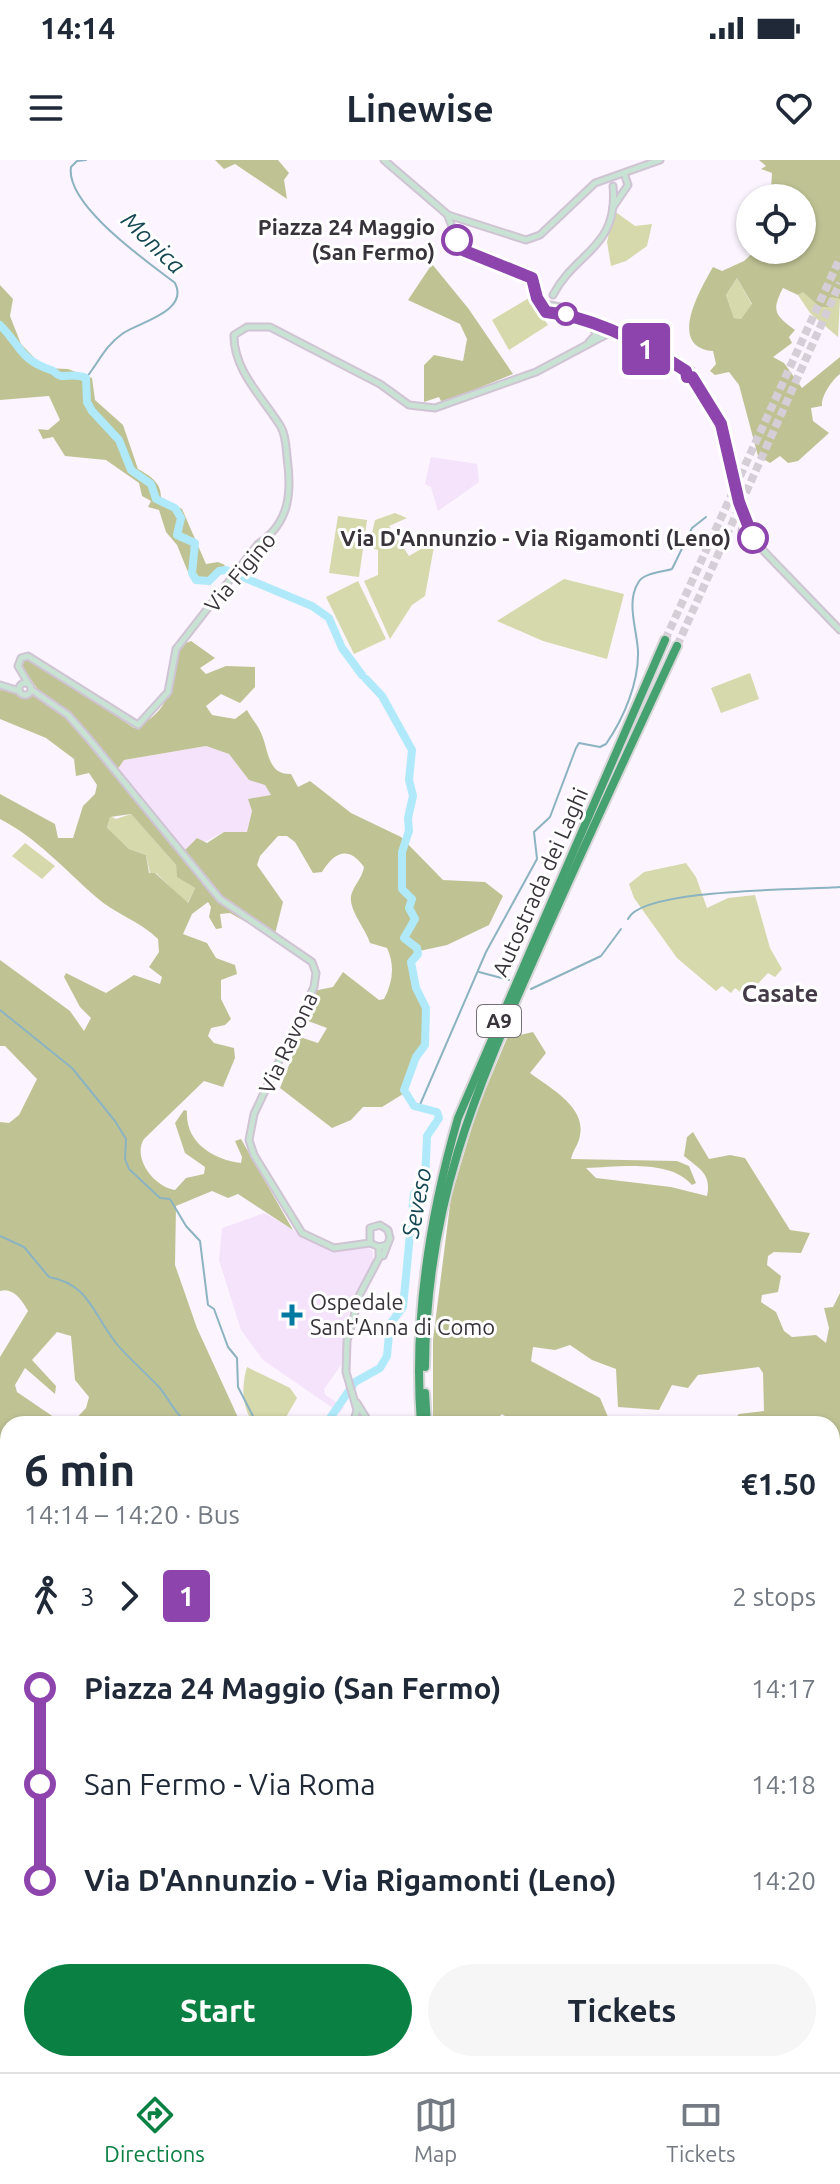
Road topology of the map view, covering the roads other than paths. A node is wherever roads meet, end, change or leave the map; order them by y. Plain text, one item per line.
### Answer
1 (384, 160) edge
2 (660, 160) edge
3 (627, 175) junction
4 (615, 177) junction
5 (613, 186) junction
6 (624, 189) junction
7 (611, 211) junction
8 (448, 215) junction
9 (461, 220) junction
10 (453, 226) junction
11 (558, 284) junction
12 (547, 288) junction
13 (538, 292) junction
14 (552, 299) junction
15 (588, 321) junction
16 (611, 332) junction
17 (588, 344) junction
18 (745, 520) junction
19 (750, 528) junction
20 (742, 530) junction
21 (753, 539) junction
22 (840, 630) edge
23 (665, 640) tunnel mouth
24 (677, 646) tunnel mouth
25 (22, 684) junction
26 (2, 686) edge
27 (31, 692) junction
28 (367, 1236) junction
29 (370, 1243) junction
30 (361, 1244) junction
31 (382, 1246) junction
32 (360, 1414) edge
33 (424, 1416) edge
34 (424, 1416) edge

1 - 8 street
2 - 3 street
3 - 4 street
3 - 6 street
4 - 5 street
4 - 9 street
5 - 6 street
5 - 7 street
6 - 7 street
7 - 11 street
8 - 9 street
8 - 10 street
9 - 10 street
10 - 13 street
11 - 12 street
11 - 14 street
12 - 13 street
12 - 14 street
13 - 14 street
14 - 15 street
15 - 16 street
15 - 17 street
16 - 17 street
16 - 18 street
17 - 25 street, Via Figino
18 - 19 street
18 - 20 street
19 - 20 street
19 - 21 street
20 - 21 street
21 - 22 street
23 - 33 highway, Autostrada dei Laghi / A9
24 - 34 highway, Autostrada dei Laghi / A9
25 - 26 street
25 - 27 street, Via Ravona
25 - 27 street
27 - 30 street, Via Ravona
28 - 29 street
28 - 30 street
28 - 31 street
29 - 30 street, Via Ravona
29 - 31 street
31 - 32 street

